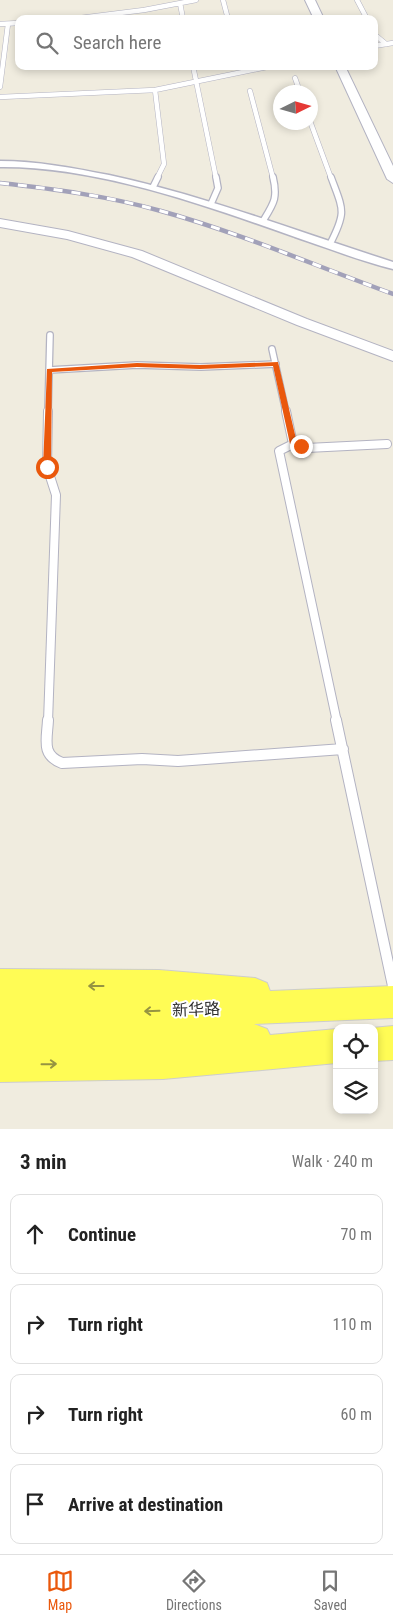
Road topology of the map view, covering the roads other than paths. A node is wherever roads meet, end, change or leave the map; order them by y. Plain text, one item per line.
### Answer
1 (196, 0) edge
2 (223, 0) edge
3 (310, 0) edge
4 (357, 0) edge
5 (180, 3) junction
6 (99, 15) edge
7 (182, 15) edge
8 (227, 15) edge
9 (317, 15) edge
10 (364, 15) edge
11 (15, 23) edge
12 (0, 24) edge
13 (8, 24) junction
14 (378, 37) edge
15 (393, 43) edge
16 (386, 44) junction
17 (378, 45) edge
18 (194, 70) edge
19 (253, 70) edge
20 (342, 70) edge
21 (244, 72) joint
22 (295, 78) dead end
23 (196, 82) junction
24 (298, 85) edge
25 (0, 87) edge
26 (155, 90) junction
27 (250, 91) dead end
28 (0, 97) edge
29 (313, 130) edge
30 (0, 164) edge
31 (393, 179) edge
32 (153, 187) junction
33 (211, 204) junction
34 (263, 221) junction
35 (0, 223) edge
36 (330, 244) junction
37 (393, 266) edge
38 (50, 335) dead end
39 (272, 349) dead end
40 (393, 356) edge
41 (276, 364) junction
42 (49, 370) junction
43 (293, 444) junction
44 (387, 444) dead end
45 (342, 749) junction
46 (0, 985) edge
47 (393, 986) edge
48 (354, 1002) junction
49 (393, 1002) edge
50 (1, 1033) edge
51 (378, 1044) edge
52 (393, 1044) edge
53 (333, 1045) edge

1 - 5 lane
2 - 8 lane
3 - 9 street
4 - 10 lane
5 - 6 lane
5 - 7 lane
11 - 13 lane
12 - 13 lane
13 - 25 lane
14 - 16 lane
15 - 16 lane
16 - 17 lane
18 - 23 lane
19 - 21 lane
20 - 31 street
21 - 23 lane
22 - 24 lane
23 - 26 lane
23 - 33 lane
26 - 28 lane
26 - 32 lane
27 - 34 lane
29 - 36 lane
30 - 32 street
32 - 33 street
33 - 34 street
34 - 36 street
35 - 40 street
36 - 37 street
38 - 42 lane
39 - 41 lane
41 - 42 lane
41 - 43 lane
42 - 45 lane
43 - 44 lane
43 - 45 lane
45 - 47 lane
48 -> 46 main road
48 - 49 main road, 新华路
48 -> 50 main road, 新华路
50 -> 53 main road
51 - 52 main road

